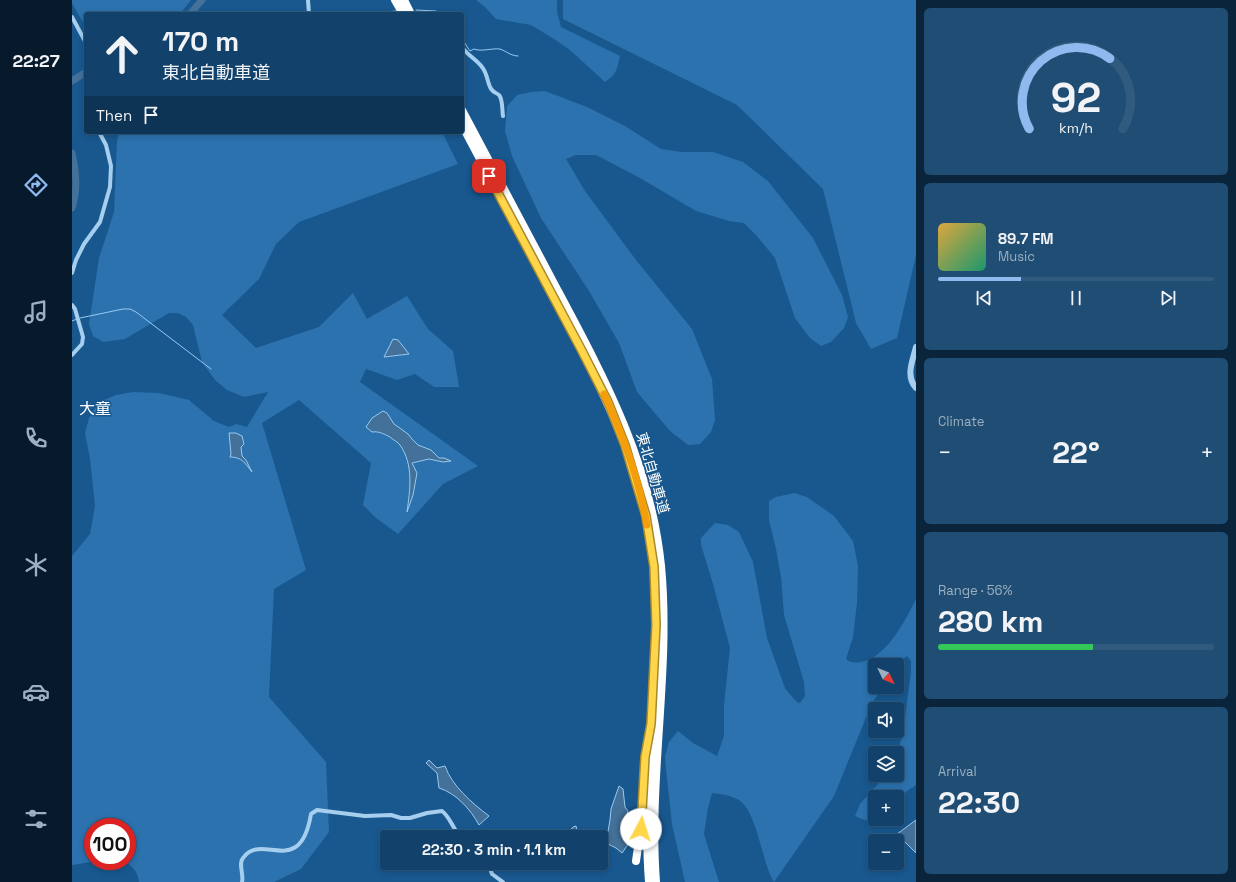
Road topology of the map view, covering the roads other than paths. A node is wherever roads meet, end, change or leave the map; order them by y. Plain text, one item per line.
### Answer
1 (308, 0) edge
2 (396, 0) edge
3 (404, 0) edge
4 (309, 12) edge
5 (402, 12) edge
6 (410, 12) edge
7 (72, 17) edge
8 (84, 39) edge
9 (464, 51) edge
10 (464, 114) edge
11 (503, 116) dead end
12 (464, 129) edge
13 (100, 134) edge
14 (72, 273) edge
15 (72, 306) edge
16 (916, 347) edge
17 (72, 355) edge
18 (916, 388) edge
19 (651, 724) junction
20 (456, 830) edge
21 (636, 861) dead end
22 (491, 870) edge
23 (242, 882) edge
24 (503, 882) edge
25 (649, 882) edge
26 (656, 882) edge

1 - 4 street
2 - 5 highway
3 - 6 highway
7 - 8 street
9 - 11 street
10 - 26 highway, 東北自動車道
12 - 19 highway, 東北自動車道
13 - 14 street
15 - 17 street
16 - 18 street
19 - 21 highway
19 - 25 highway, 東北自動車道
20 - 23 street
22 - 24 street

